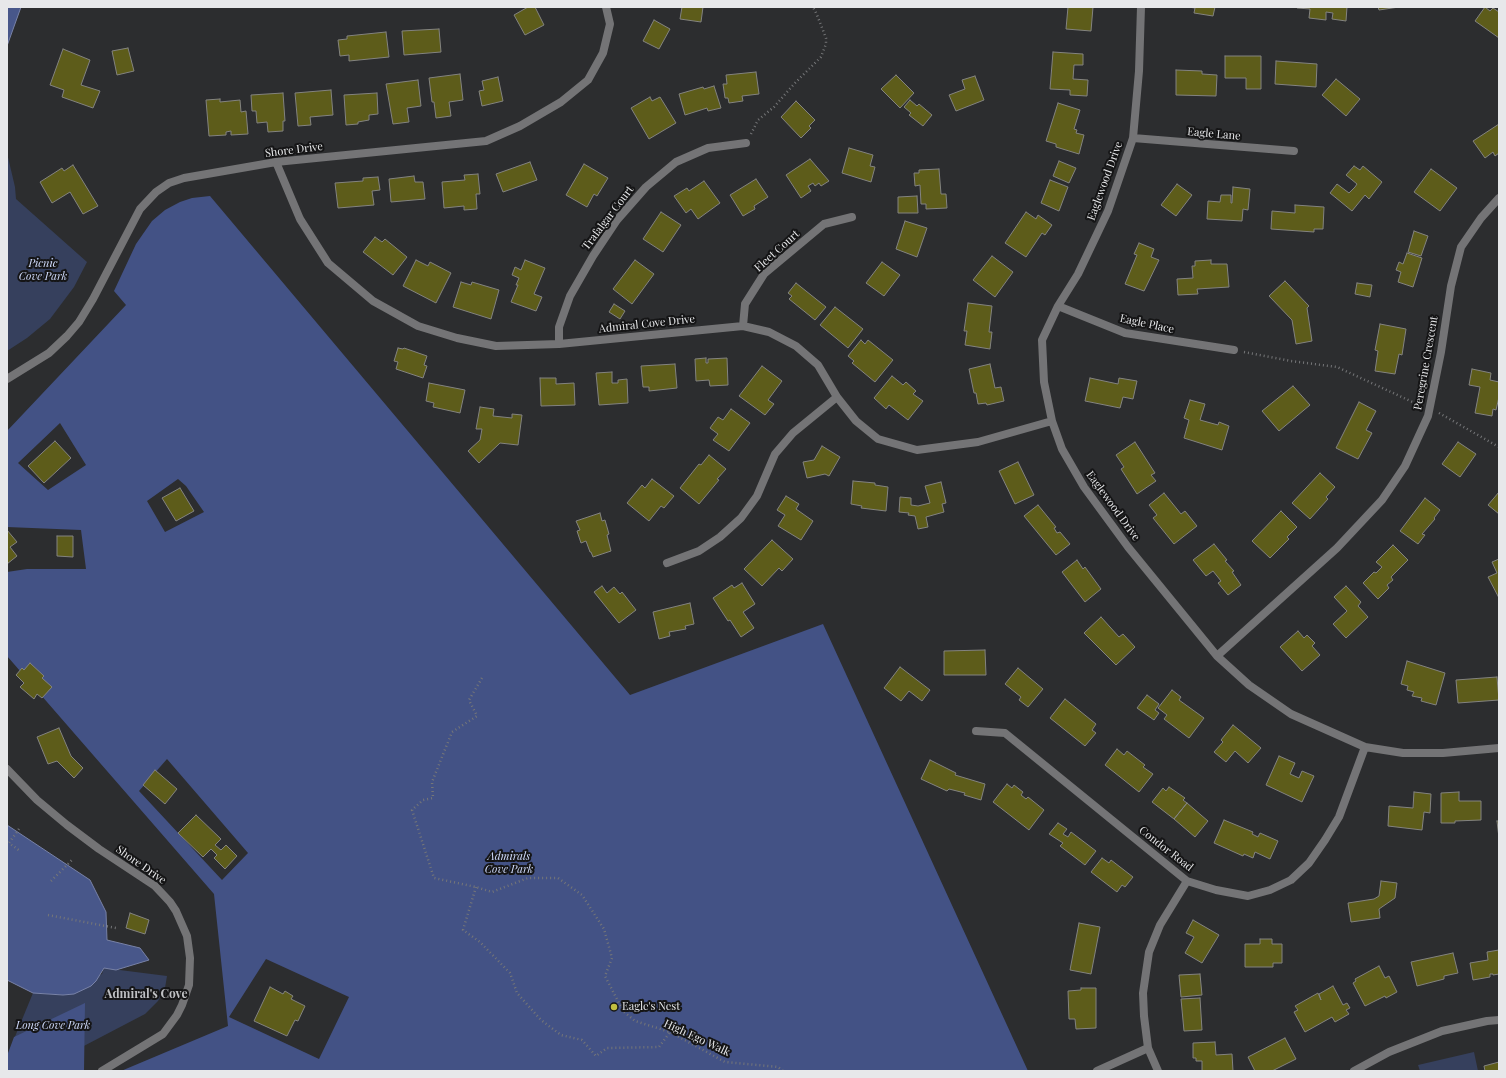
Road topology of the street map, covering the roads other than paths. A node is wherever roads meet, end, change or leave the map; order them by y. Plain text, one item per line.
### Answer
1 (606, 7) edge
2 (1141, 7) edge
3 (1133, 138) junction
4 (746, 143) road end
5 (1294, 151) dead end
6 (276, 162) junction
7 (1499, 198) edge
8 (852, 217) dead end
9 (1058, 306) junction
10 (743, 326) junction
11 (559, 344) junction
12 (1234, 350) road end
13 (7, 379) edge
14 (837, 397) junction
15 (1052, 421) junction
16 (667, 563) dead end
17 (1217, 656) junction
18 (976, 731) dead end
19 (1365, 747) junction
20 (1499, 748) edge
21 (7, 769) edge
22 (1187, 881) junction
23 (1499, 1020) edge
24 (1148, 1048) junction
25 (102, 1071) edge
26 (1097, 1071) edge
27 (1158, 1071) edge
28 (1354, 1071) edge

1 - 6 street, Shore Drive
2 - 3 street, Eaglewood Drive
3 - 5 street, Eagle Lane
3 - 9 street, Eaglewood Drive
4 - 11 street, Trafalgar Court
6 - 11 street, Admiral Cove Drive
6 - 13 street, Shore Drive
7 - 17 street, Peregrine Crescent
8 - 10 street, Fleet Court
9 - 12 street, Eagle Place
9 - 15 street, Eaglewood Drive
10 - 11 street, Admiral Cove Drive
10 - 14 street, Admiral Cove Drive
14 - 15 street, Admiral Cove Drive
14 - 16 street
15 - 17 street, Eaglewood Drive
17 - 19 street, Eaglewood Drive
18 - 22 street, Condor Road
19 - 20 street, Eaglewood Drive
19 - 22 street, Condor Road
21 - 25 street, Shore Drive
22 - 24 street
23 - 28 street
24 - 26 street
24 - 27 street

